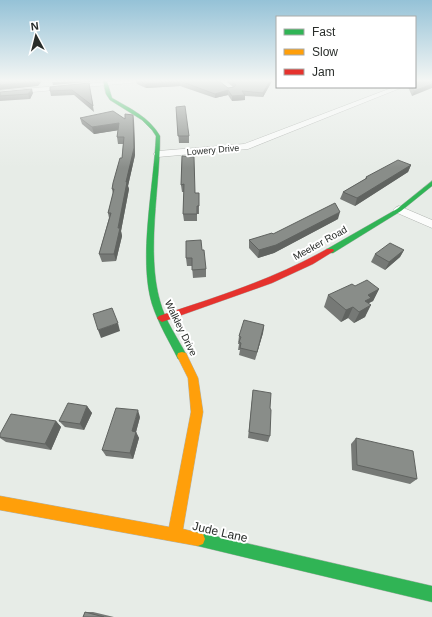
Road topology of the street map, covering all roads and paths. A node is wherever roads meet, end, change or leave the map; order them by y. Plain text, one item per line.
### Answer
1 (129, 110) edge
2 (341, 110) edge
3 (158, 154) junction
4 (432, 183) edge
5 (399, 210) junction
6 (432, 224) edge
7 (162, 318) junction
8 (0, 503) edge
9 (175, 534) junction
10 (432, 594) edge

1 - 3 street, Walkley Drive
2 - 3 street, Lowery Drive
3 - 7 street, Walkley Drive
4 - 5 street, Meeker Road
5 - 6 street
5 - 7 street, Meeker Road
7 - 9 street, Walkley Drive
8 - 9 street, Jude Lane
9 - 10 street, Jude Lane

